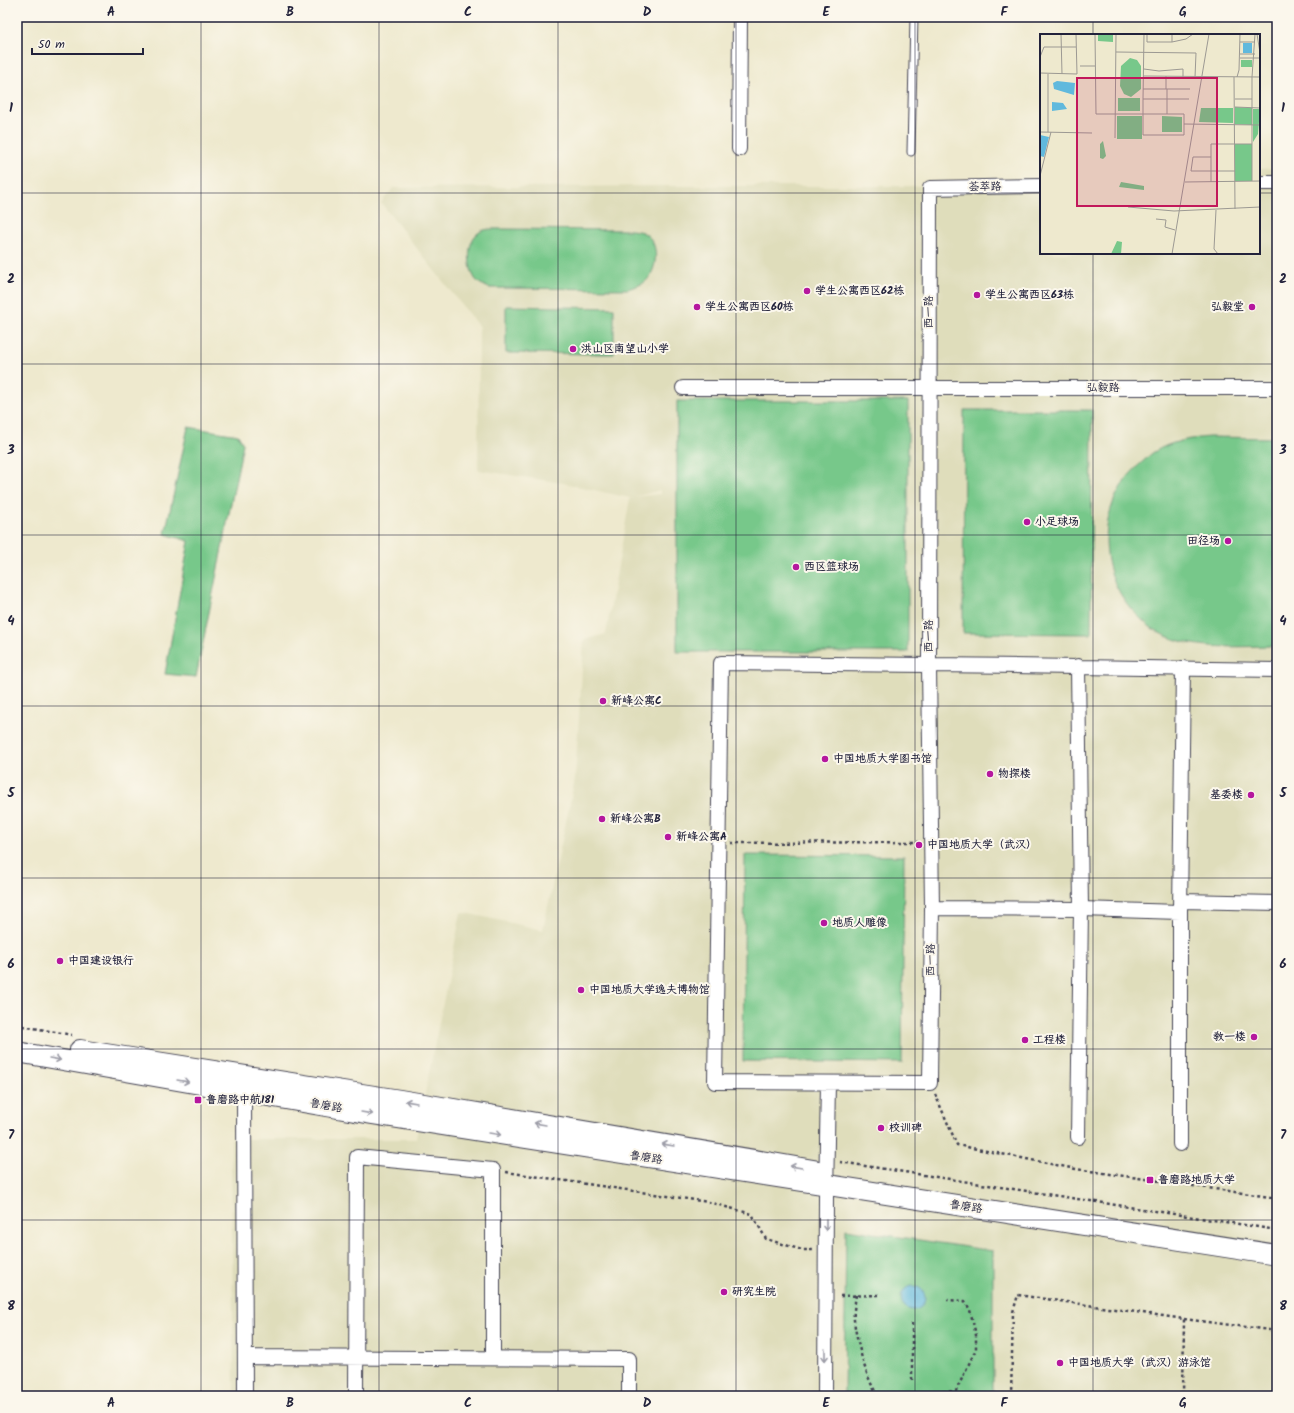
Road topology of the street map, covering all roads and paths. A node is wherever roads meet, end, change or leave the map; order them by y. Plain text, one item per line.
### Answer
1 (740, 17) edge
2 (914, 17) edge
3 (739, 149) dead end
4 (911, 152) dead end
5 (1260, 183) edge
6 (1277, 183) edge
7 (1040, 186) edge
8 (930, 188) joint
9 (683, 388) dead end
10 (929, 388) junction
11 (1277, 388) edge
12 (929, 665) junction
13 (1078, 666) junction
14 (1183, 668) junction
15 (1277, 670) edge
16 (931, 842) junction
17 (719, 843) junction
18 (1277, 903) edge
19 (1181, 907) junction
20 (932, 908) junction
21 (1081, 909) junction
22 (17, 1040) edge
23 (17, 1052) edge
24 (828, 1083) junction
25 (930, 1083) junction
26 (244, 1092) junction
27 (1078, 1137) dead end
28 (1180, 1144) dead end
29 (493, 1170) junction
30 (827, 1179) junction
31 (1277, 1198) edge
32 (1277, 1242) edge
33 (826, 1250) junction
34 (1277, 1255) edge
35 (879, 1295) dead end
36 (825, 1296) junction
37 (856, 1296) junction
38 (947, 1300) dead end
39 (1184, 1319) junction
40 (912, 1324) dead end
41 (1277, 1331) edge
42 (245, 1357) junction
43 (356, 1357) junction
44 (493, 1358) junction
45 (912, 1381) dead end
46 (956, 1391) junction
47 (896, 1393) dead end
48 (931, 1393) dead end
49 (877, 1395) edge
50 (958, 1395) dead end
51 (245, 1396) edge
52 (356, 1396) edge
53 (629, 1396) edge
54 (825, 1396) edge
55 (1011, 1396) edge
56 (1183, 1396) edge

1 - 3 street
2 - 4 lane
5 - 6 street
7 - 8 street, 荟萃路
8 - 10 street, 西一路
9 - 10 street, 弘毅路
10 - 11 street, 弘毅路
10 - 12 street, 西一路
12 - 13 street
12 - 16 street, 西一路
12 - 17 street
13 - 14 street
13 - 21 street
14 - 15 street
14 - 19 street
16 - 17 path
16 - 20 street, 西一路
17 - 24 street
18 - 19 street
19 - 21 street
19 - 28 street
20 - 21 street
20 - 25 street, 西一路
21 - 27 street
30 -> 22 main road, 鲁磨路
23 -> 26 main road, 鲁磨路
24 - 25 street
24 - 30 street
25 - 31 path
26 -> 30 main road, 鲁磨路
26 - 42 street
29 - 33 path
29 - 43 street
29 - 44 street
30 - 32 main road, 鲁磨路
30 -> 33 street
30 - 34 main road, 鲁磨路
33 - 36 street
35 - 37 path
36 - 37 path
36 -> 54 street
37 - 49 path
38 - 46 path
39 - 41 path
39 - 55 path
39 - 56 path
40 - 45 path
42 - 43 street
42 - 51 street
43 - 44 street
43 - 52 street
44 - 53 street
46 - 48 path
46 - 50 path
47 - 49 path

